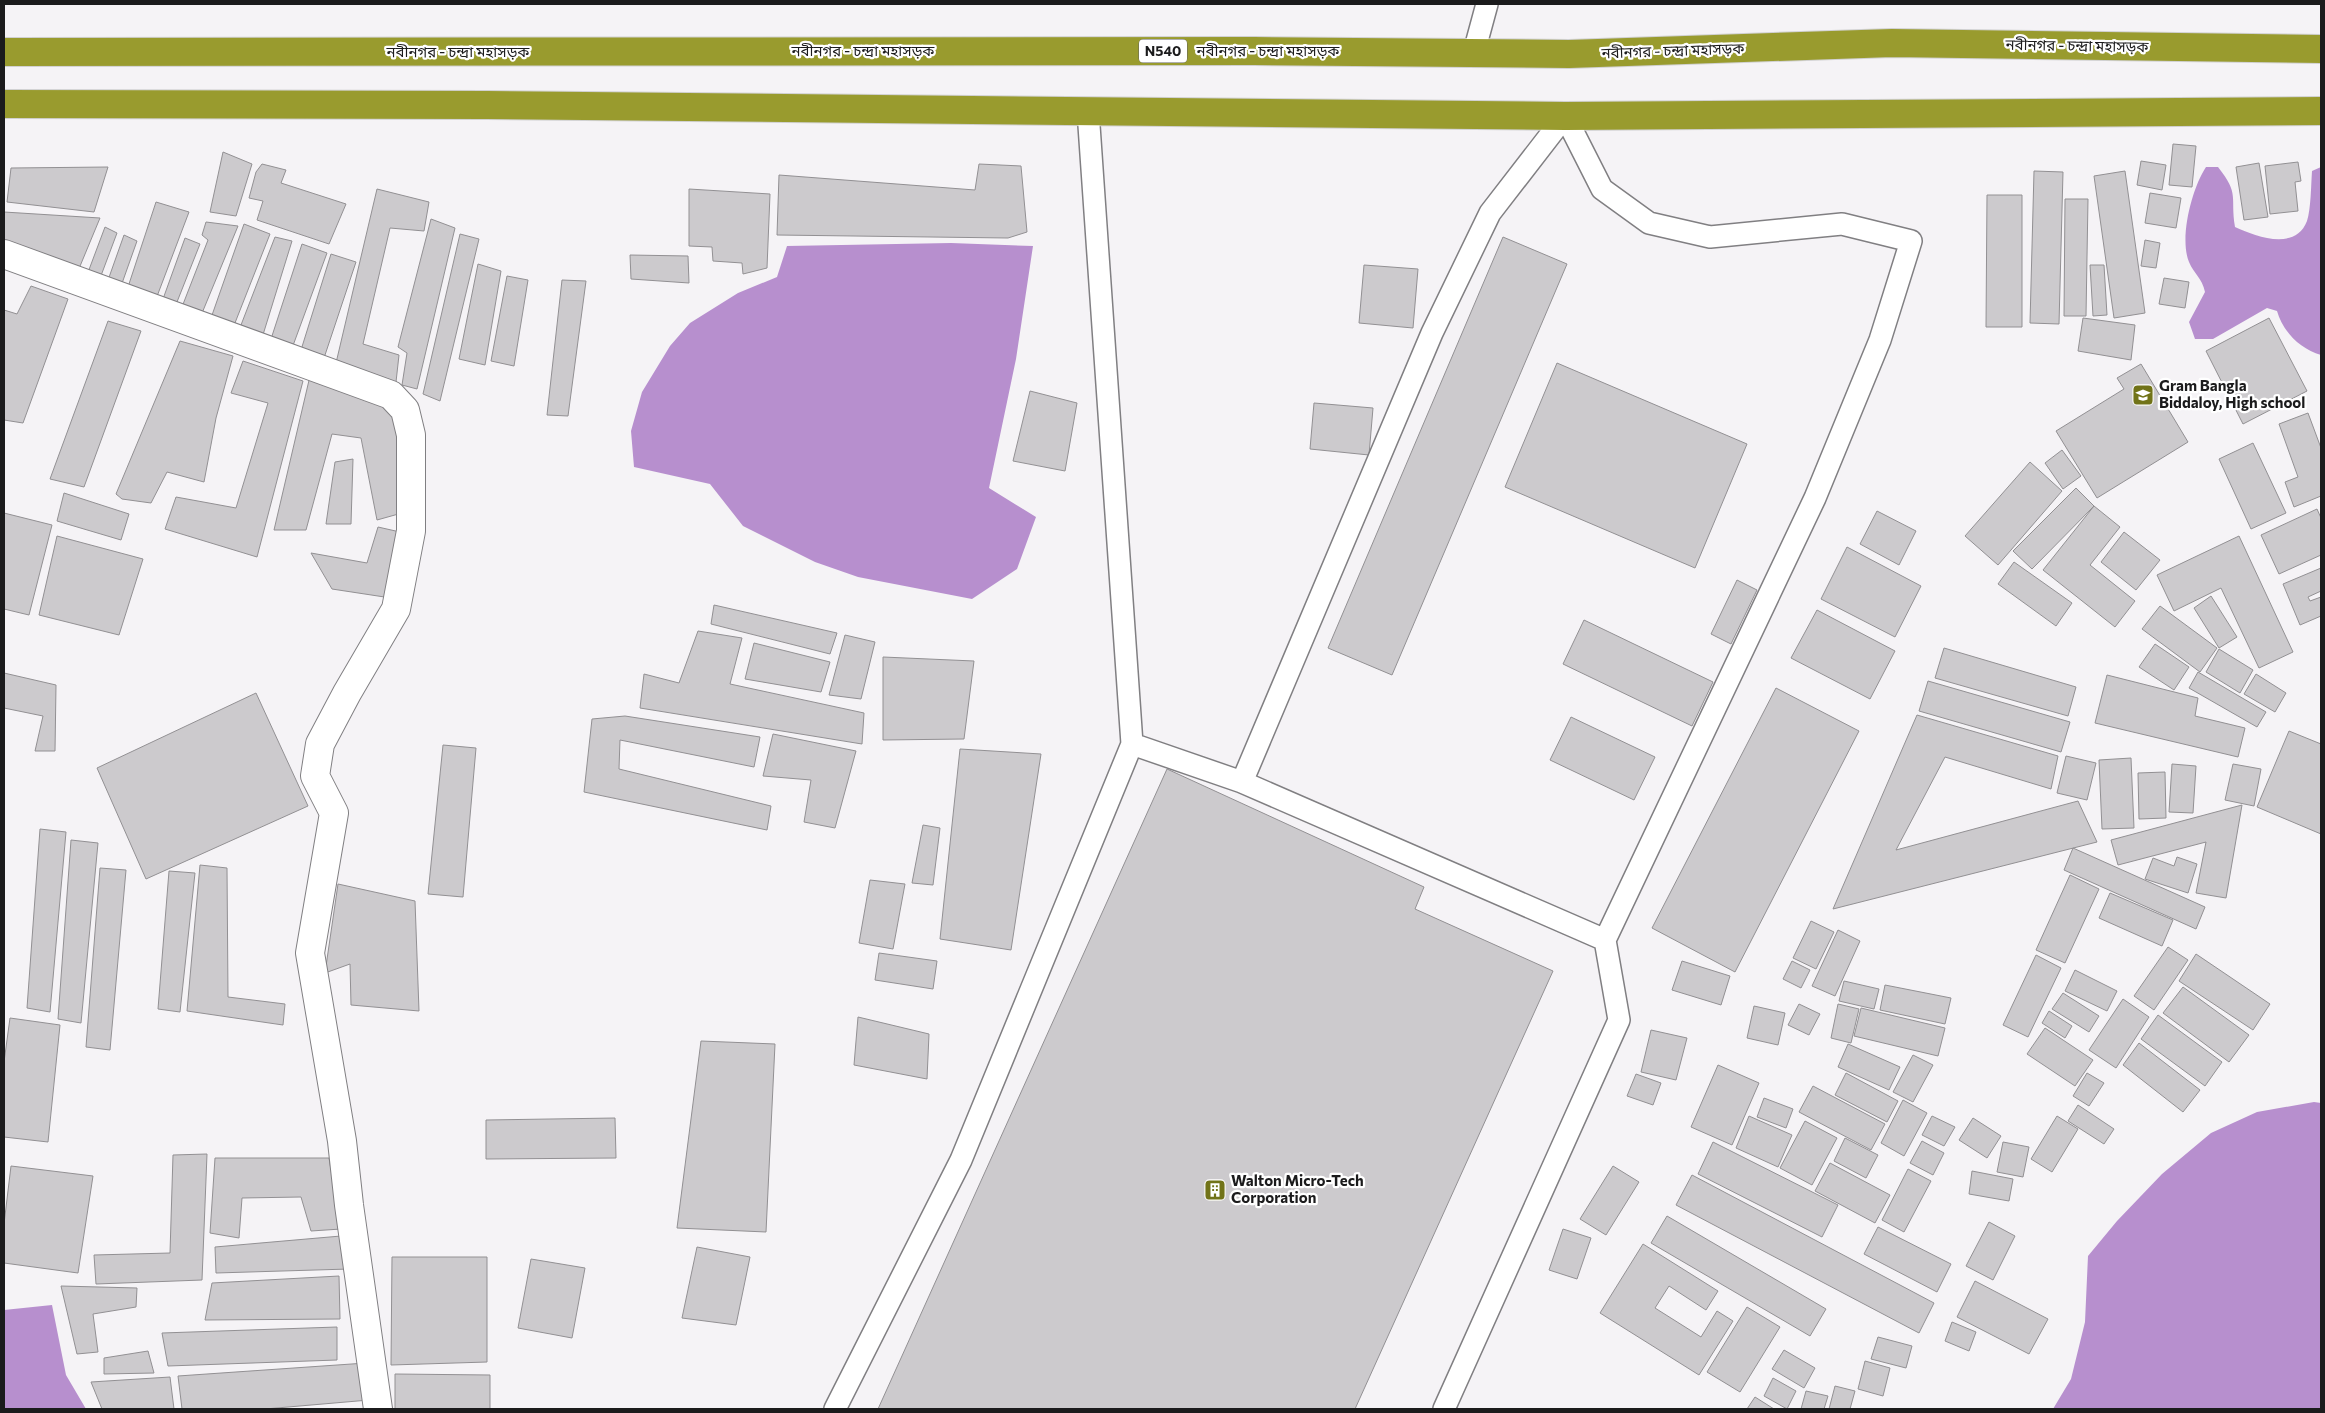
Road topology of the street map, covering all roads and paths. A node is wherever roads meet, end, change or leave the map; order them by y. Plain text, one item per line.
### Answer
1 (1487, 4) edge
2 (2321, 49) edge
3 (4, 52) edge
4 (1474, 52) junction
5 (4, 104) edge
6 (2321, 110) edge
7 (1088, 112) junction
8 (1565, 116) junction
9 (4, 254) edge
10 (1132, 744) junction
11 (1242, 782) junction
12 (1605, 940) junction
13 (378, 1409) edge
14 (836, 1409) edge
15 (1444, 1409) edge

1 - 4 lane
2 - 4 highway, নবীনগর - চন্দ্রা মহাসড়ক / N540
3 - 4 highway, নবীনগর - চন্দ্রা মহাসড়ক / N540
5 - 7 highway
6 - 8 highway
7 - 8 highway
7 - 10 lane
8 - 11 lane
8 - 12 lane
9 - 13 street
10 - 11 lane
10 - 14 lane
11 - 12 lane
12 - 15 lane

